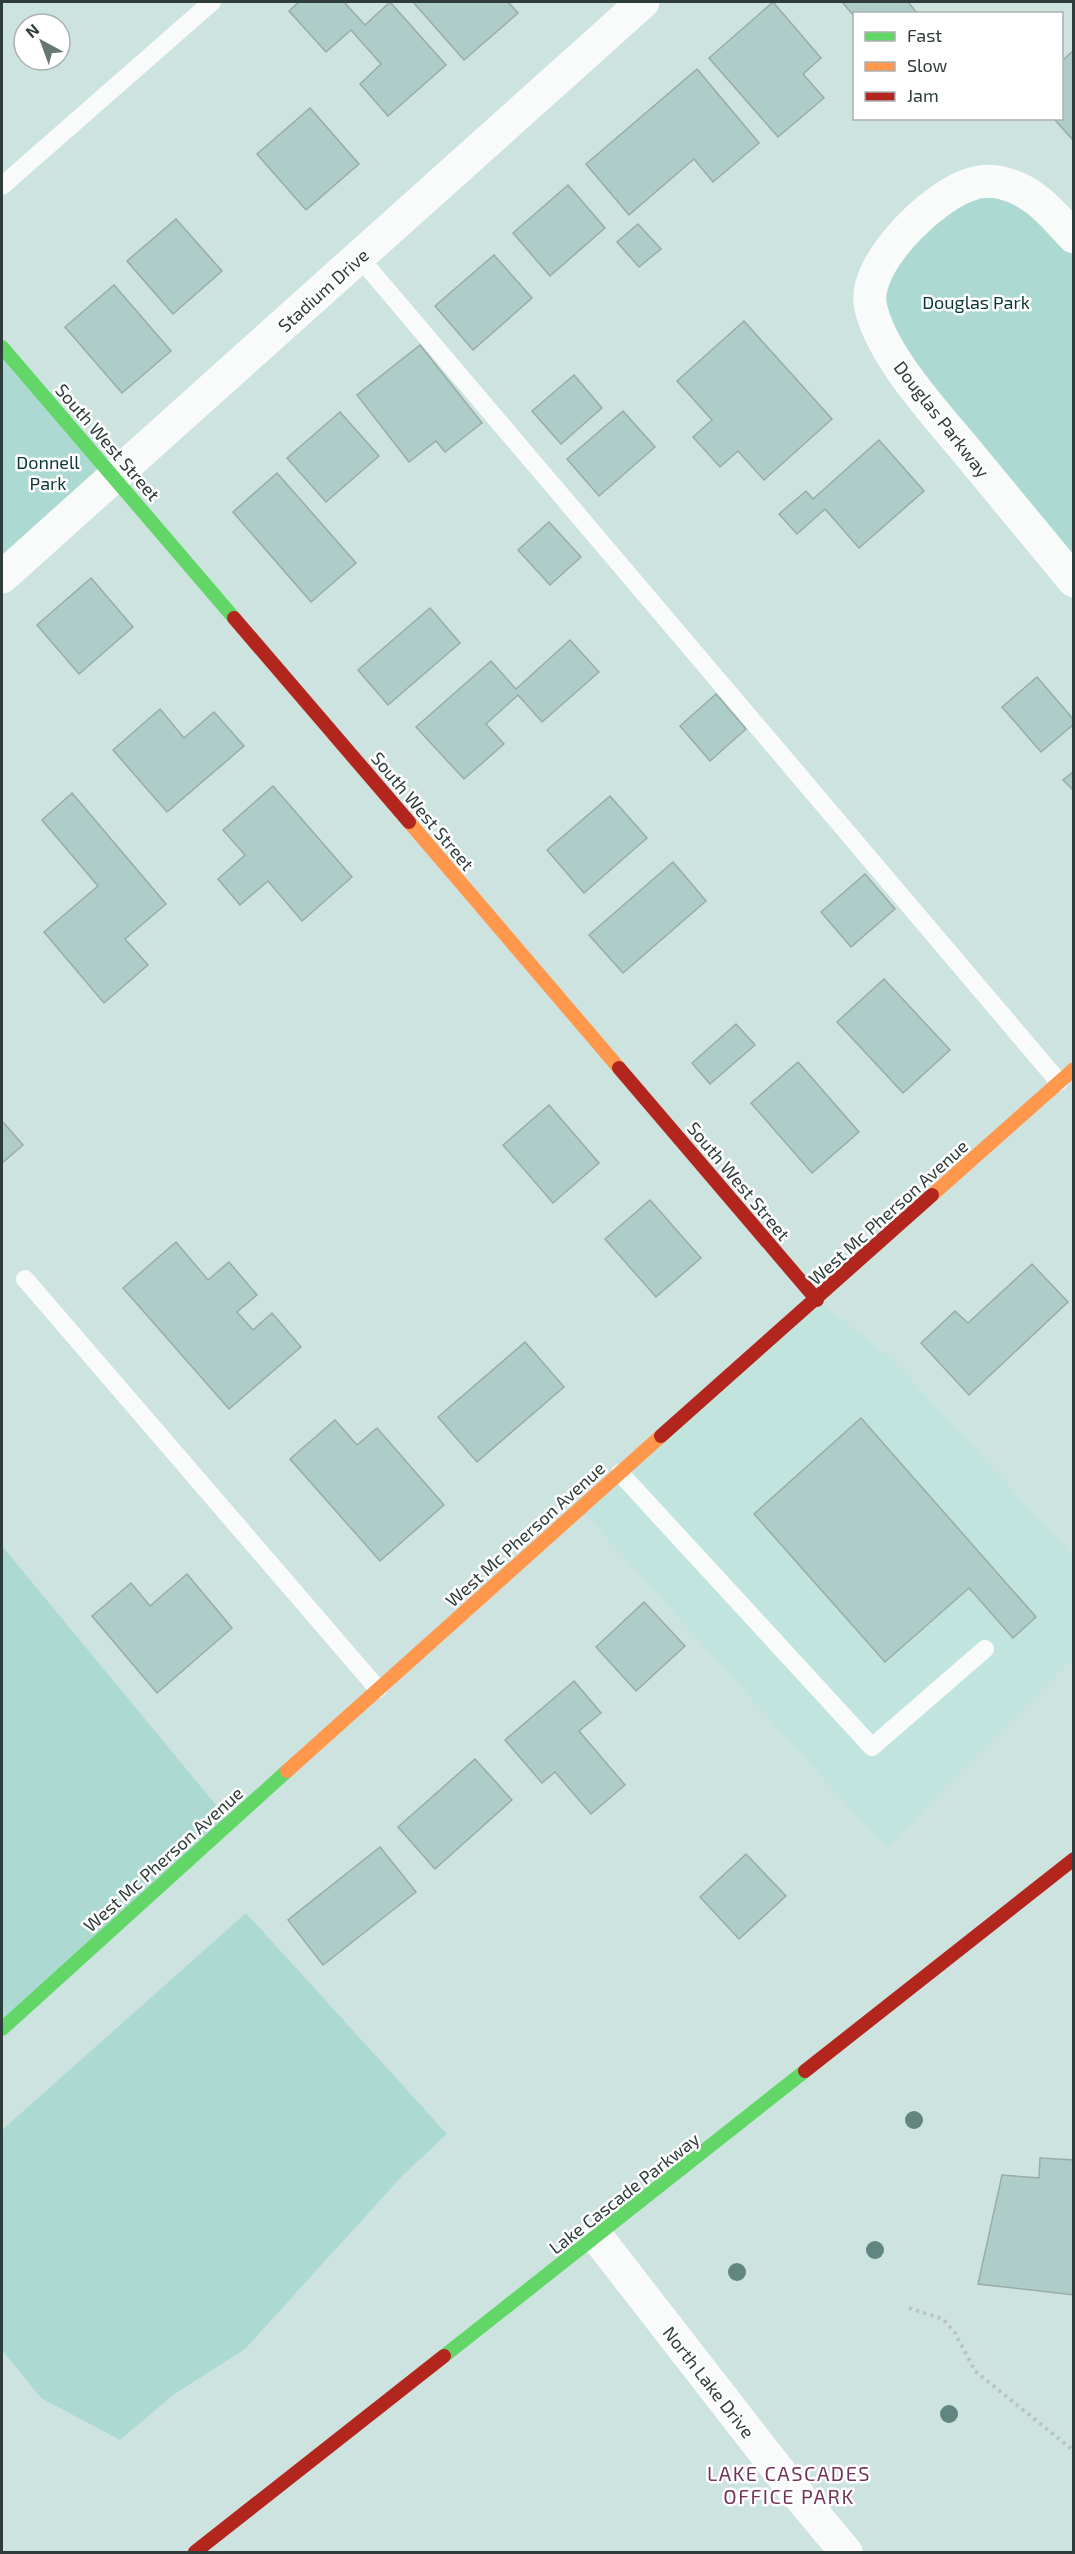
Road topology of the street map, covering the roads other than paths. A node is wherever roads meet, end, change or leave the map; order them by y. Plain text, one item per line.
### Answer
1 (212, 2) edge
2 (643, 2) edge
3 (2, 186) edge
4 (1074, 237) edge
5 (359, 257) junction
6 (2, 347) edge
7 (115, 477) junction
8 (2, 577) edge
9 (1074, 581) edge
10 (1074, 1069) edge
11 (1059, 1082) junction
12 (25, 1279) dead end
13 (817, 1300) junction
14 (620, 1473) junction
15 (985, 1649) dead end
16 (378, 1689) junction
17 (1074, 1859) edge
18 (2, 2029) edge
19 (597, 2237) junction
20 (195, 2553) edge
21 (846, 2553) edge

1 - 3 lane
2 - 5 street, Stadium Drive
4 - 9 street, Douglas Parkway
5 - 7 street, Stadium Drive
5 - 11 lane
6 - 7 street, South West Street
7 - 8 street, Stadium Drive
7 - 13 street, South West Street
10 - 11 street, West Mc Pherson Avenue
11 - 13 street, West Mc Pherson Avenue
12 - 16 lane
13 - 14 street, West Mc Pherson Avenue
14 - 15 lane
14 - 16 street, West Mc Pherson Avenue
16 - 18 street, West Mc Pherson Avenue
17 - 19 street, Lake Cascade Parkway
19 - 20 street, Lake Cascade Parkway
19 - 21 street, North Lake Drive

